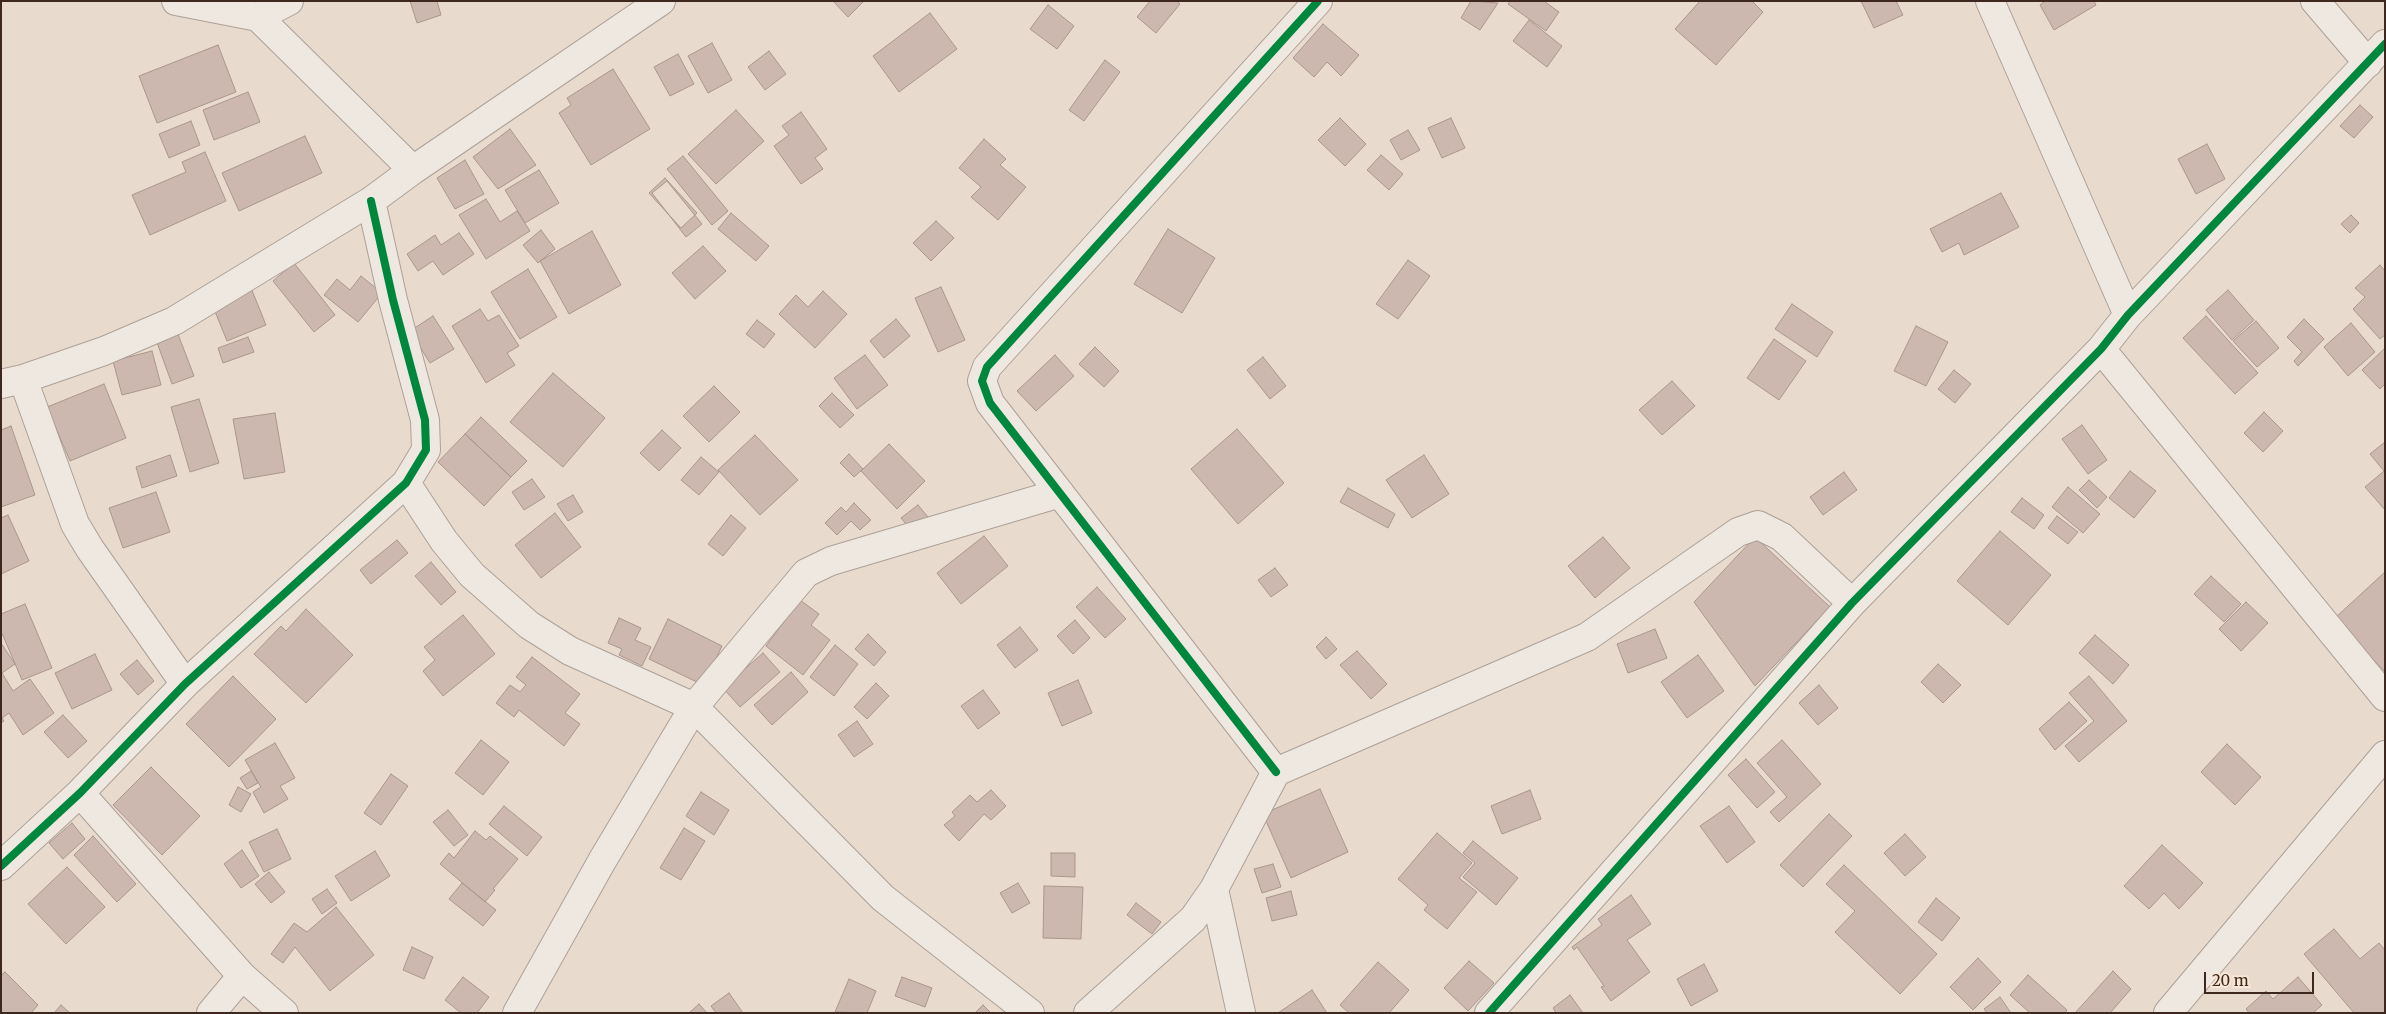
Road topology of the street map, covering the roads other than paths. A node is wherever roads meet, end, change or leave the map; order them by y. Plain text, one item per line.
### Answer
1 (176, 1) edge
2 (289, 1) edge
3 (661, 1) edge
4 (1318, 1) edge
5 (1990, 1) edge
6 (2315, 1) edge
7 (258, 17) junction
8 (2377, 53) edge
9 (413, 170) junction
10 (371, 201) junction
11 (2128, 315) junction
12 (2101, 349) junction
13 (12, 382) edge
14 (406, 483) junction
15 (1060, 493) junction
16 (1852, 603) junction
17 (185, 684) junction
18 (2385, 697) edge
19 (694, 707) junction
20 (2385, 755) edge
21 (1276, 772) junction
22 (80, 793) junction
23 (1, 866) edge
24 (1214, 889) junction
25 (242, 976) junction
26 (211, 1013) edge
27 (284, 1013) edge
28 (517, 1013) edge
29 (1030, 1013) edge
30 (1088, 1013) edge
31 (1241, 1013) edge
32 (1489, 1013) edge
33 (2168, 1013) edge

1 - 7 street
2 - 7 street
3 - 9 street
4 - 15 street
5 - 11 street
6 - 8 street
7 - 9 street
8 - 11 street
9 - 10 street
10 - 13 street
10 - 14 street
11 - 12 street
12 - 16 street
12 - 18 street
13 - 17 street
14 - 17 street
14 - 19 street
15 - 19 street
15 - 21 street
16 - 21 street
16 - 32 street
17 - 22 street
19 - 28 street
19 - 29 street
20 - 33 street
21 - 24 street
22 - 23 street
22 - 25 street
24 - 30 street
24 - 31 street
25 - 26 street
25 - 27 street

